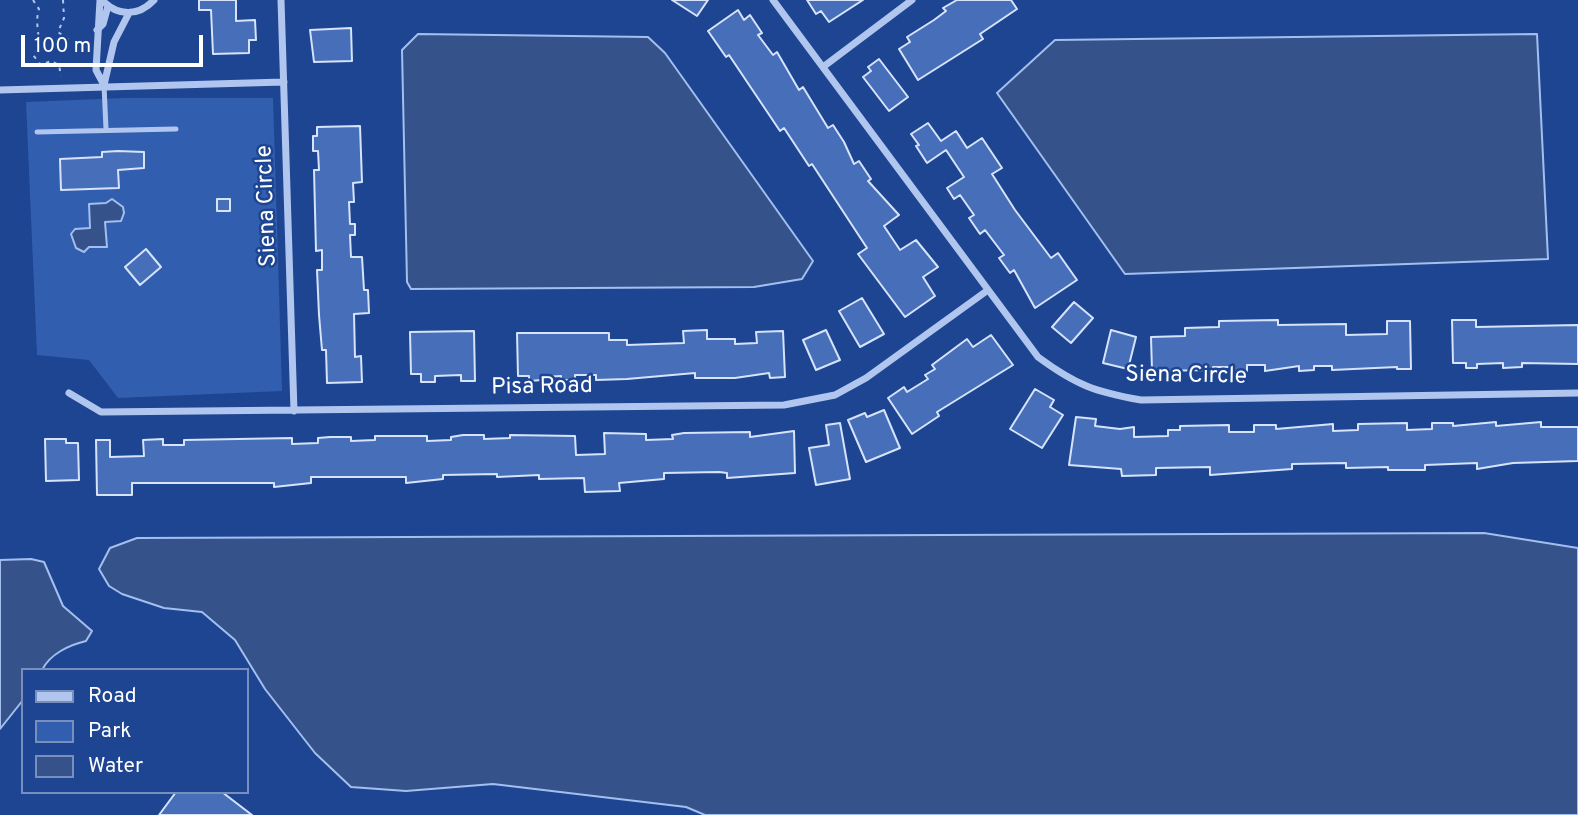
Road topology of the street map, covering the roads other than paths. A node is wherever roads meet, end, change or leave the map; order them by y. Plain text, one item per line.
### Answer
1 (154, 0) edge
2 (281, 0) edge
3 (773, 0) edge
4 (912, 0) edge
5 (104, 2) edge
6 (129, 13) junction
7 (823, 67) junction
8 (284, 82) junction
9 (104, 85) junction
10 (0, 90) edge
11 (106, 129) junction
12 (176, 129) dead end
13 (37, 132) dead end
14 (988, 290) junction
15 (69, 393) dead end
16 (1578, 393) edge
17 (293, 411) junction

1 - 6 street
2 - 8 street, Siena Circle
3 - 7 street, Siena Circle
4 - 7 street
5 - 6 street
5 - 9 street
6 - 9 street
7 - 14 street, Siena Circle
8 - 9 street
8 - 17 street, Siena Circle
9 - 10 street
9 - 11 lane
11 - 12 lane
11 - 13 lane
14 - 16 street, Siena Circle
14 - 17 street, Pisa Road
15 - 17 street, Pisa Road

